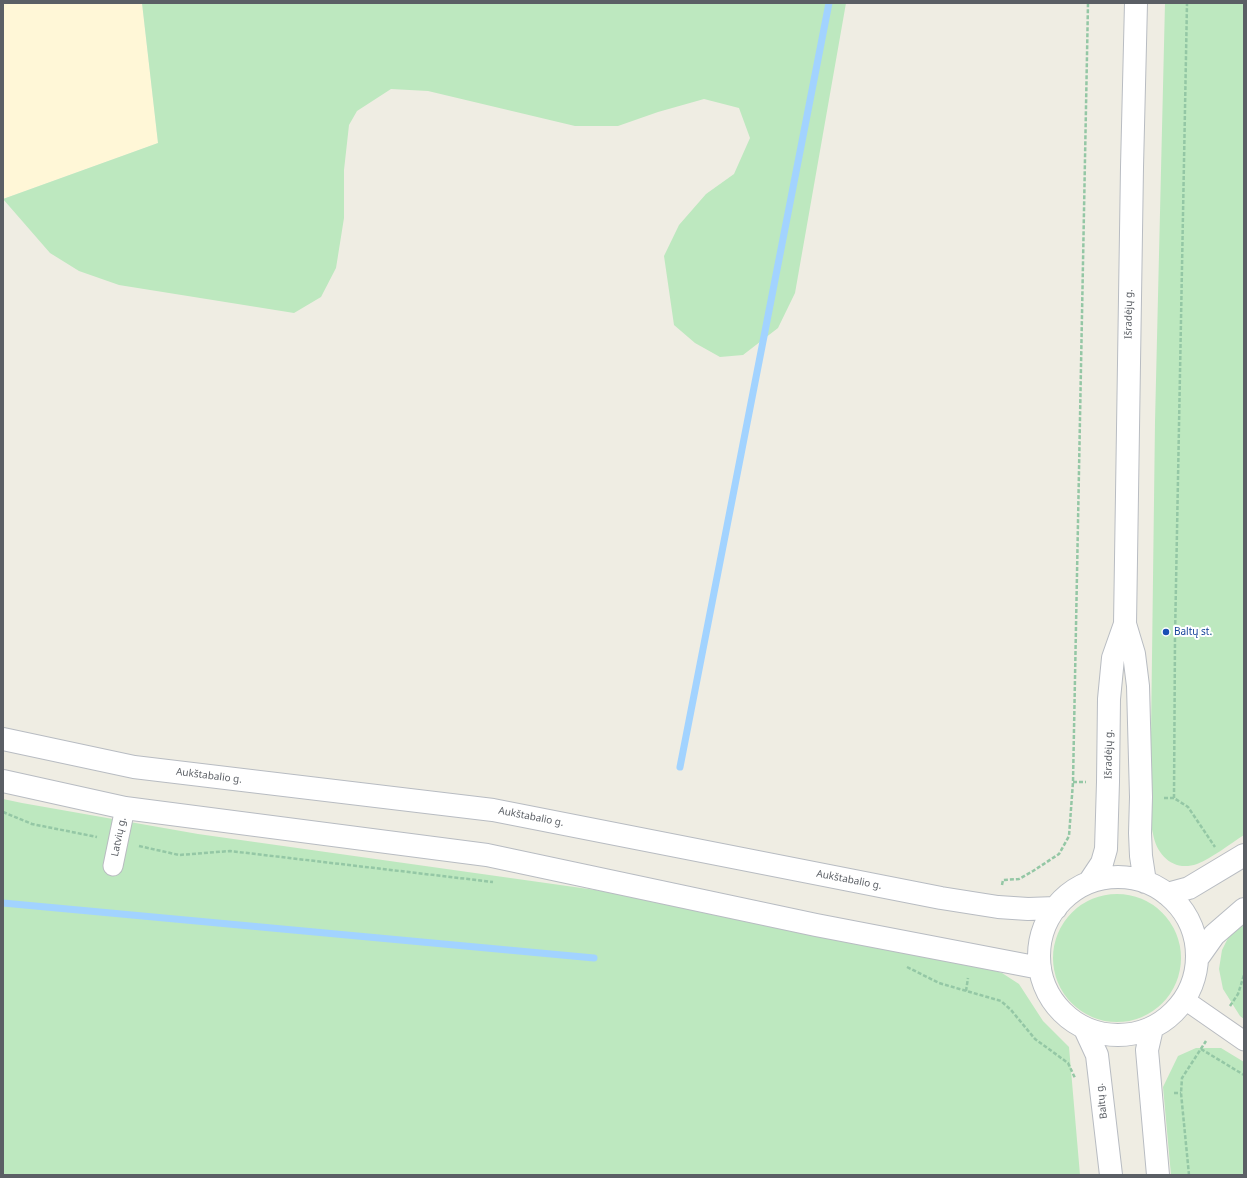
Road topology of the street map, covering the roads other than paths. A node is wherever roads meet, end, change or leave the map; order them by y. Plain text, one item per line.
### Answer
1 (1136, 3) edge
2 (1124, 624) junction
3 (3, 739) edge
4 (3, 781) edge
5 (125, 808) junction
6 (1244, 855) edge
7 (113, 866) dead end
8 (1090, 881) junction
9 (1145, 882) junction
10 (1167, 894) junction
11 (1056, 908) junction
12 (1244, 909) edge
13 (1197, 959) junction
14 (1040, 968) junction
15 (1185, 1000) junction
16 (1152, 1028) junction
17 (1085, 1029) junction
18 (1244, 1041) edge
19 (1111, 1175) edge
20 (1158, 1175) edge

1 - 2 main road, Išradėjų g.
2 - 8 main road, Išradėjų g.
2 - 9 main road, Išradėjų g.
3 - 11 main road, Aukštabalio g.
4 - 5 main road
5 - 7 street, Latvių g.
5 - 14 main road
6 - 10 main road
8 - 9 main road
8 - 11 main road
9 - 10 main road
10 - 13 main road
11 - 14 main road
12 - 13 main road
13 - 15 main road
14 - 17 main road
15 - 16 main road
15 - 18 street
16 - 17 main road
16 - 20 main road
17 - 19 main road, Baltų g.

